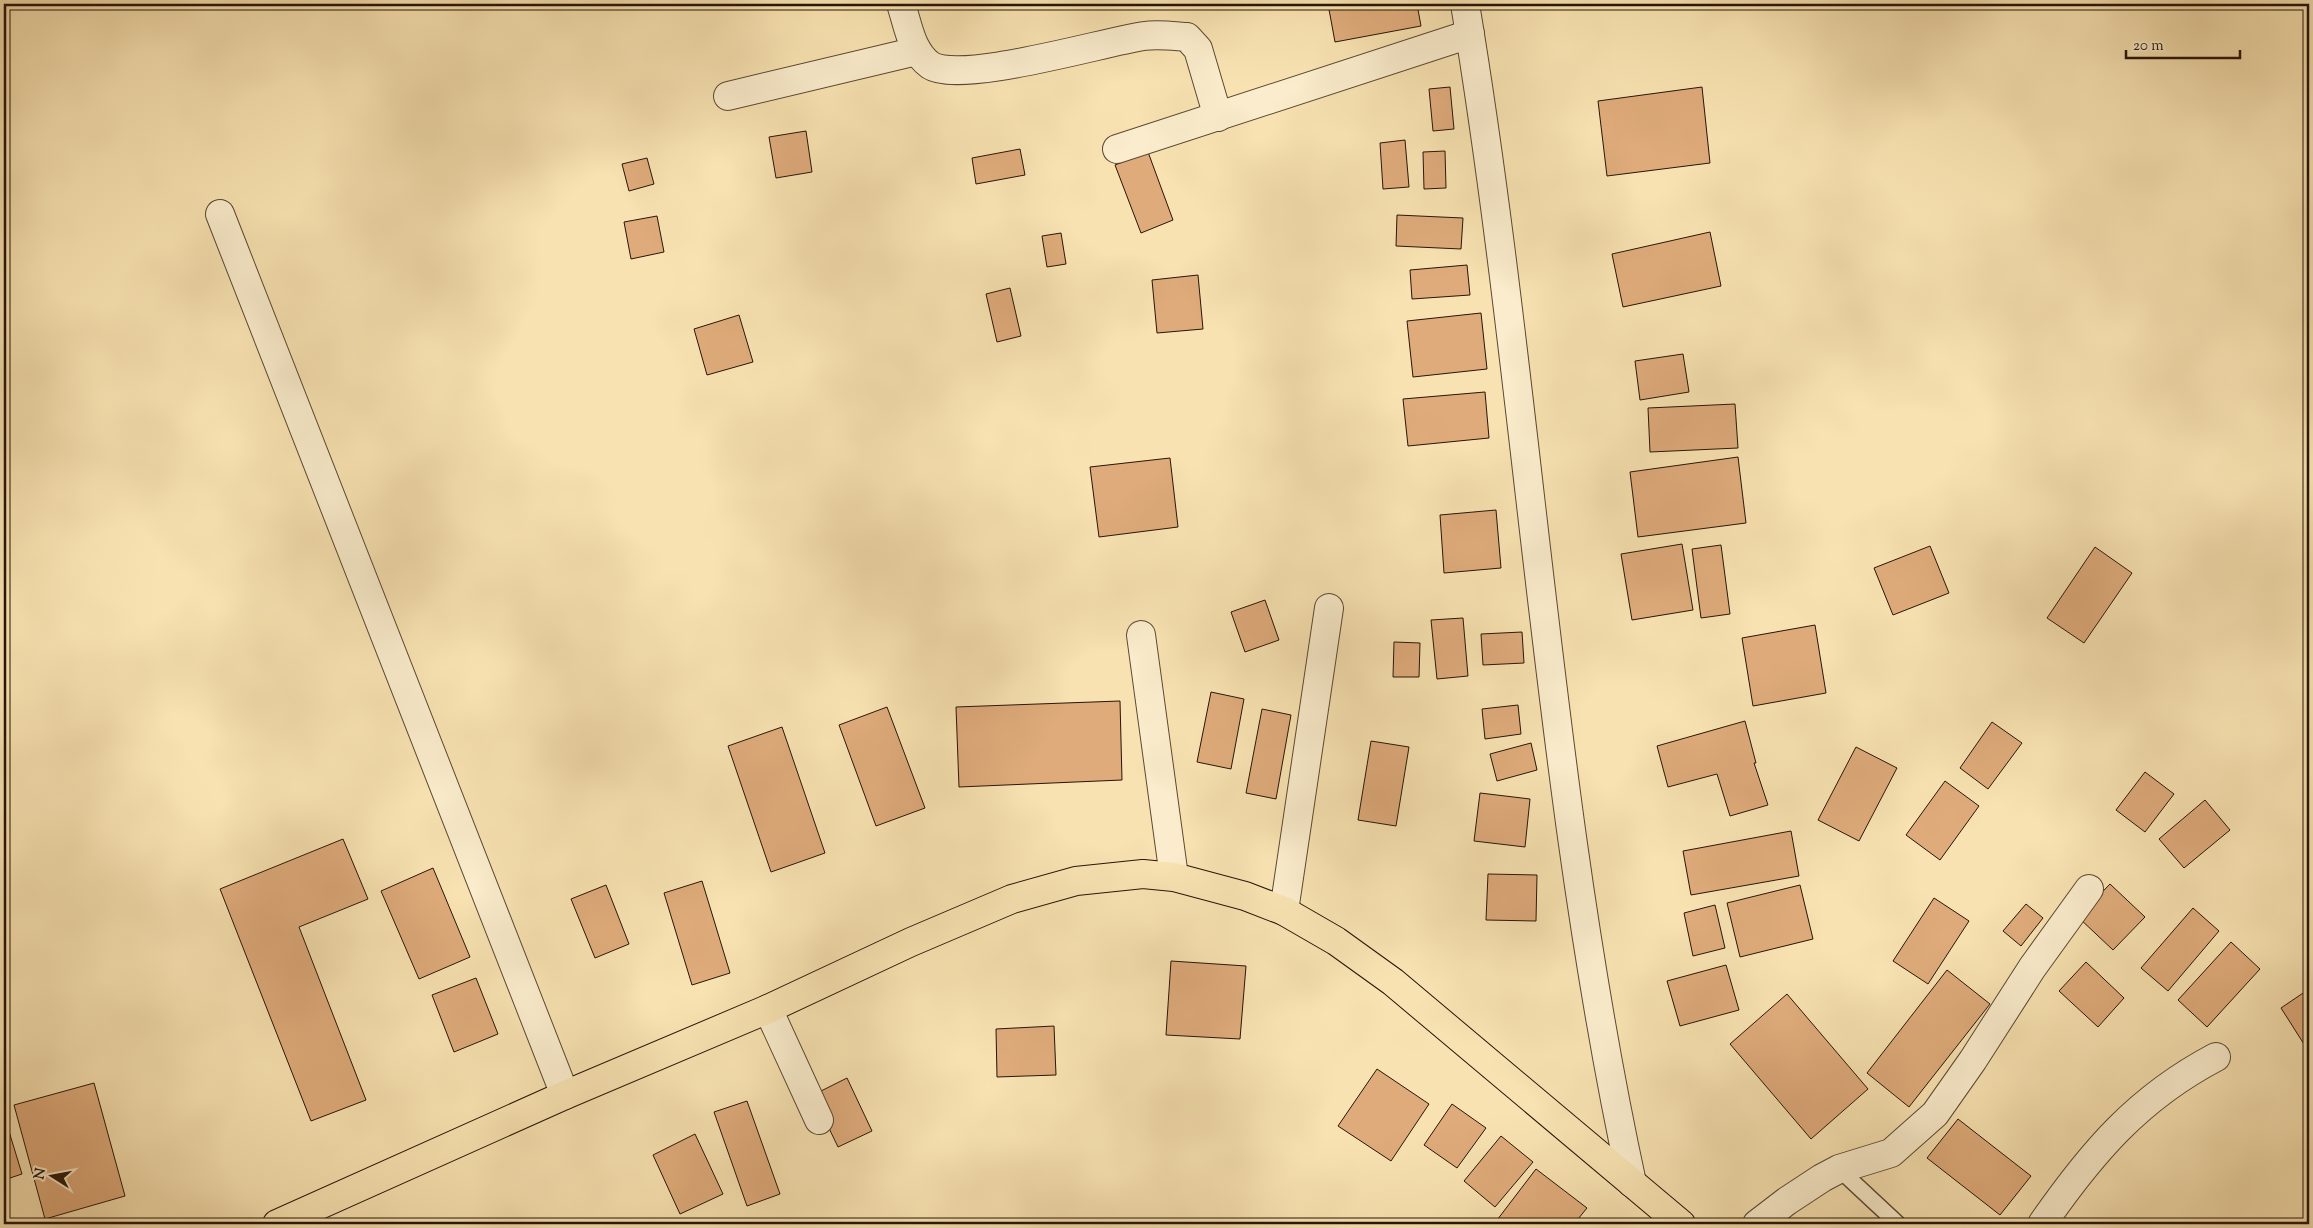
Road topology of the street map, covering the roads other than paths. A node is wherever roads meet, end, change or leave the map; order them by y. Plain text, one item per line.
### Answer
1 (901, 4) edge
2 (1465, 4) edge
3 (1470, 34) junction
4 (917, 51) junction
5 (728, 96) dead end
6 (1218, 117) junction
7 (1117, 150) dead end
8 (220, 214) dead end
9 (1329, 608) dead end
10 (1141, 635) dead end
11 (1174, 877) junction
12 (2089, 888) dead end
13 (1284, 911) junction
14 (768, 1009) junction
15 (2216, 1057) dead end
16 (565, 1095) junction
17 (819, 1120) dead end
18 (1839, 1169) junction
19 (1632, 1183) junction
20 (276, 1224) edge
21 (1681, 1224) edge
22 (1757, 1224) edge
23 (1898, 1224) edge
24 (2042, 1224) edge

1 - 4 street
2 - 3 street
3 - 6 street
3 - 19 street
4 - 5 street
4 - 6 street
6 - 7 street
8 - 16 street
9 - 13 street
10 - 11 street
11 - 13 highway
11 - 14 highway
12 - 18 street
13 - 19 highway
14 - 16 highway
14 - 17 street
15 - 24 street
16 - 20 highway
18 - 22 street
18 - 23 lane
19 - 21 highway

